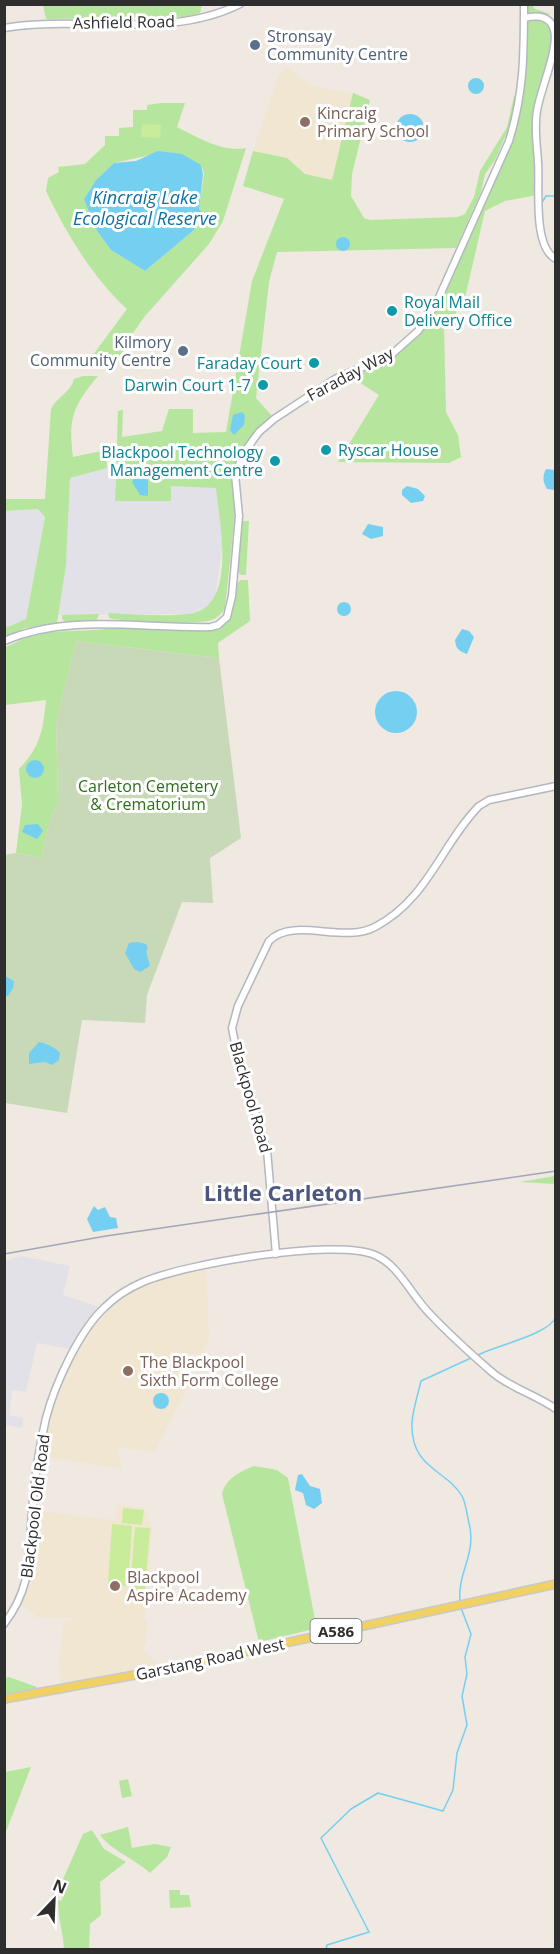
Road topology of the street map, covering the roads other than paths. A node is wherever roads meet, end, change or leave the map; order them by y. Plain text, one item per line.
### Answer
1 (240, 4) edge
2 (524, 4) edge
3 (524, 18) junction
4 (4, 28) edge
5 (555, 259) edge
6 (4, 641) edge
7 (555, 786) edge
8 (276, 1254) junction
9 (555, 1408) edge
10 (555, 1584) edge
11 (4, 1624) edge
12 (4, 1700) edge

1 - 4 street, Ashfield Road
2 - 3 street, Faraday Way
3 - 5 street
3 - 6 street, Faraday Way
7 - 8 street, Blackpool Road
8 - 9 street, Blackpool Old Road
8 - 11 street, Blackpool Old Road
10 - 12 main road, Garstang Road West / A586

